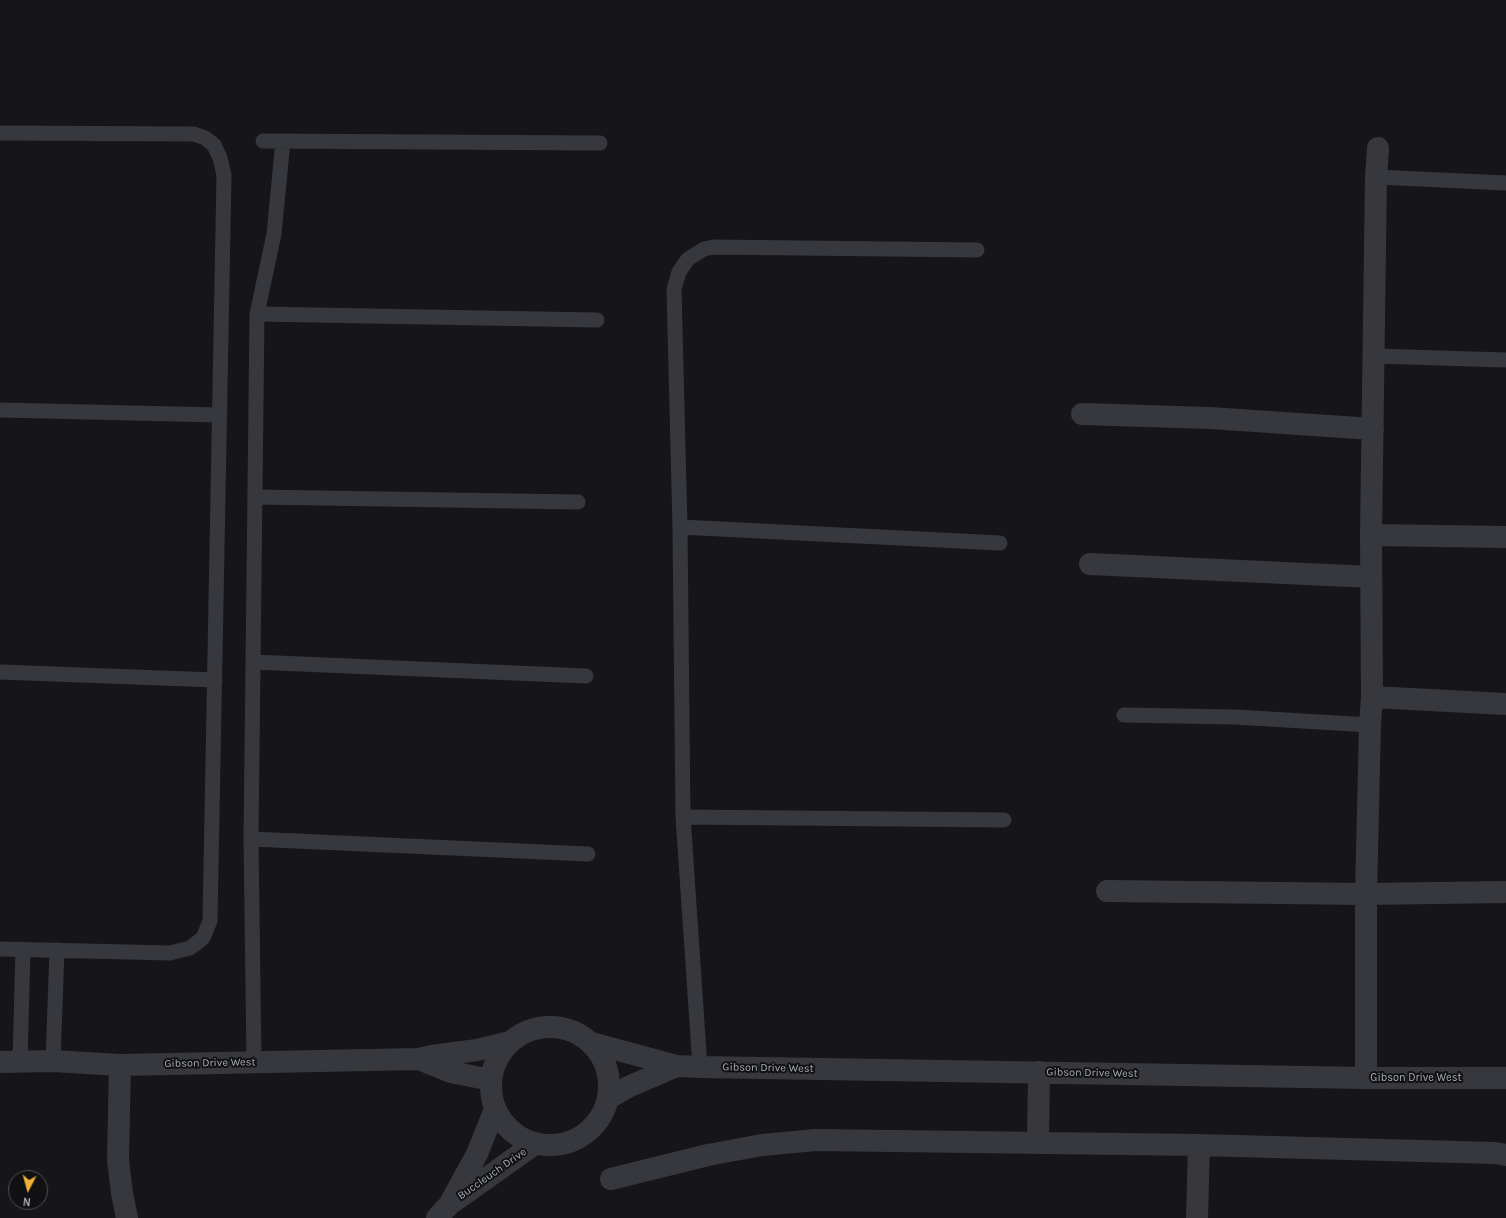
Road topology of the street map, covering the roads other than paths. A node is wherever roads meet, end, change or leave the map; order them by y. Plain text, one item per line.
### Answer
1 (0, 133) edge
2 (263, 141) dead end
3 (283, 141) junction
4 (600, 143) dead end
5 (1378, 148) dead end
6 (1376, 177) junction
7 (1506, 183) edge
8 (977, 250) dead end
9 (257, 314) junction
10 (597, 320) dead end
11 (1374, 356) junction
12 (1506, 360) edge
13 (0, 410) edge
14 (1082, 414) dead end
15 (220, 415) junction
16 (1373, 429) junction
17 (255, 496) junction
18 (578, 502) dead end
19 (680, 527) junction
20 (1372, 535) junction
21 (1506, 537) edge
22 (1000, 543) dead end
23 (1090, 564) dead end
24 (1371, 577) junction
25 (253, 662) junction
26 (0, 672) edge
27 (586, 676) dead end
28 (215, 680) junction
29 (1372, 697) junction
30 (1506, 704) edge
31 (1124, 715) dead end
32 (1370, 725) junction
33 (683, 816) junction
34 (1004, 820) dead end
35 (251, 839) junction
36 (588, 854) dead end
37 (1107, 891) dead end
38 (1506, 892) edge
39 (1366, 894) junction
40 (0, 949) edge
41 (23, 949) junction
42 (57, 950) junction
43 (510, 1042) junction
44 (592, 1043) junction
45 (419, 1059) junction
46 (52, 1061) junction
47 (10, 1062) edge
48 (254, 1062) junction
49 (120, 1065) junction
50 (677, 1066) junction
51 (700, 1067) junction
52 (1039, 1072) junction
53 (1366, 1078) junction
54 (1506, 1078) edge
55 (491, 1080) junction
56 (609, 1098) junction
57 (495, 1109) junction
58 (1038, 1143) junction
59 (536, 1144) junction
60 (1199, 1145) junction
61 (1506, 1155) edge
62 (611, 1179) dead end
63 (443, 1211) edge
64 (128, 1218) edge
65 (1197, 1218) edge

1 - 15 lane
2 - 3 lane
3 - 4 lane
3 - 9 lane
5 - 6 street
6 - 7 lane
6 - 11 street
8 - 19 lane
9 - 10 lane
9 - 17 lane
11 - 12 lane
11 - 16 street
13 - 15 lane
14 - 16 street
15 - 28 lane
16 - 20 street
17 - 18 lane
17 - 25 lane
19 - 22 lane
19 - 33 lane
20 - 21 street
20 - 24 street
23 - 24 street
24 - 29 street
25 - 27 lane
25 - 35 lane
26 - 28 lane
28 - 42 lane
29 - 30 street
29 - 32 street
31 - 32 lane
32 - 39 street
33 - 34 lane
33 - 51 lane
35 - 36 lane
35 - 48 lane
37 - 39 street
38 - 39 street
39 - 53 street
40 - 41 lane
41 - 42 lane
41 - 47 lane
42 - 46 lane
43 - 44 street
43 - 45 street, Gibson Drive West
43 - 55 street
44 - 50 street, Gibson Drive West
44 - 56 street
45 - 48 street, Gibson Drive West
45 - 55 street, Gibson Drive West
46 - 47 street, Gibson Drive West
46 - 49 street, Gibson Drive West
48 - 49 street, Gibson Drive West
49 - 64 street
50 - 51 street, Gibson Drive West
50 - 56 street, Gibson Drive West
51 - 52 street, Gibson Drive West
52 - 53 street, Gibson Drive West
52 - 58 street
53 - 54 street, Gibson Drive West
55 - 57 street
56 - 59 street
57 - 59 street
57 - 63 street, Buccleuch Drive
58 - 60 street
58 - 62 street
59 - 63 street, Buccleuch Drive
60 - 61 street
60 - 65 street

